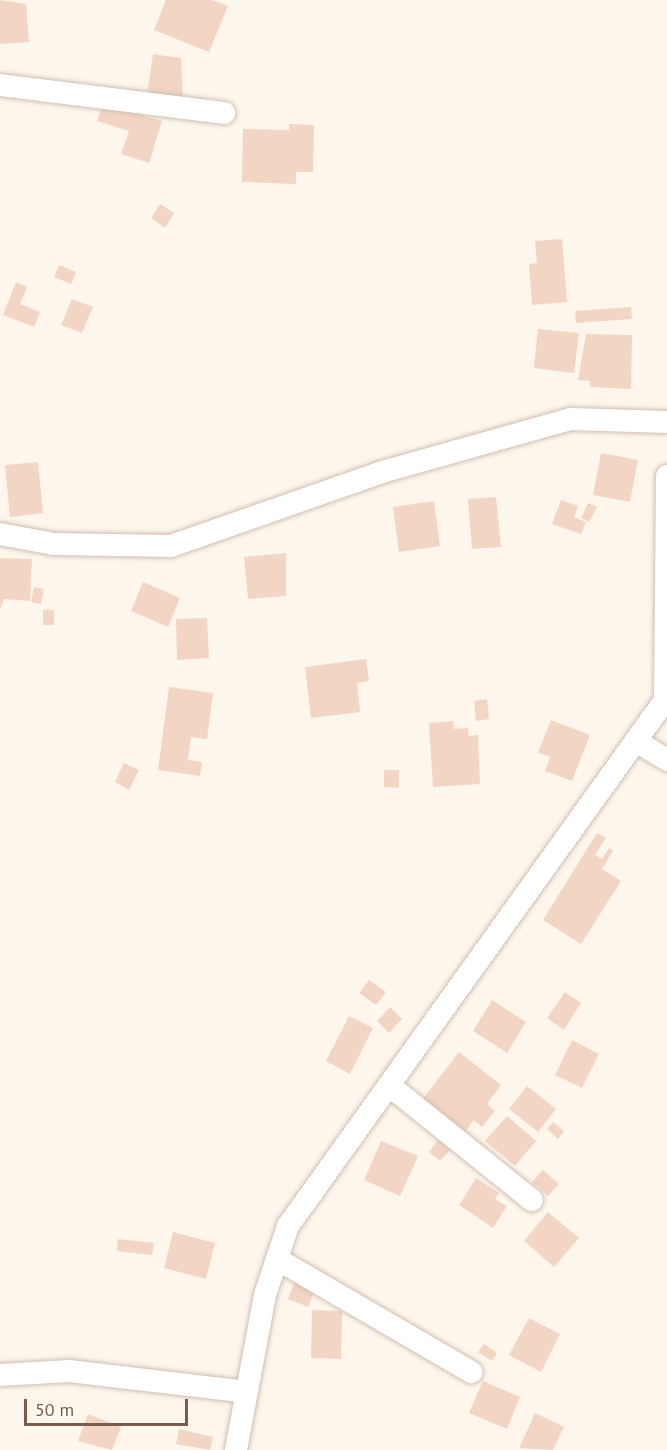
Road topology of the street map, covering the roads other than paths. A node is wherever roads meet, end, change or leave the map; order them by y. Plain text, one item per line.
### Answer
1 (0, 85) edge
2 (224, 113) dead end
3 (667, 422) edge
4 (667, 477) edge
5 (0, 534) edge
6 (639, 743) junction
7 (667, 760) edge
8 (390, 1086) junction
9 (532, 1200) dead end
10 (278, 1259) junction
11 (471, 1372) dead end
12 (0, 1375) edge
13 (247, 1392) junction
14 (236, 1450) edge

1 - 2 street
3 - 5 street
4 - 6 street
6 - 7 street
6 - 8 street
8 - 9 street
8 - 10 street
10 - 11 street
10 - 13 street
12 - 13 street
13 - 14 street

